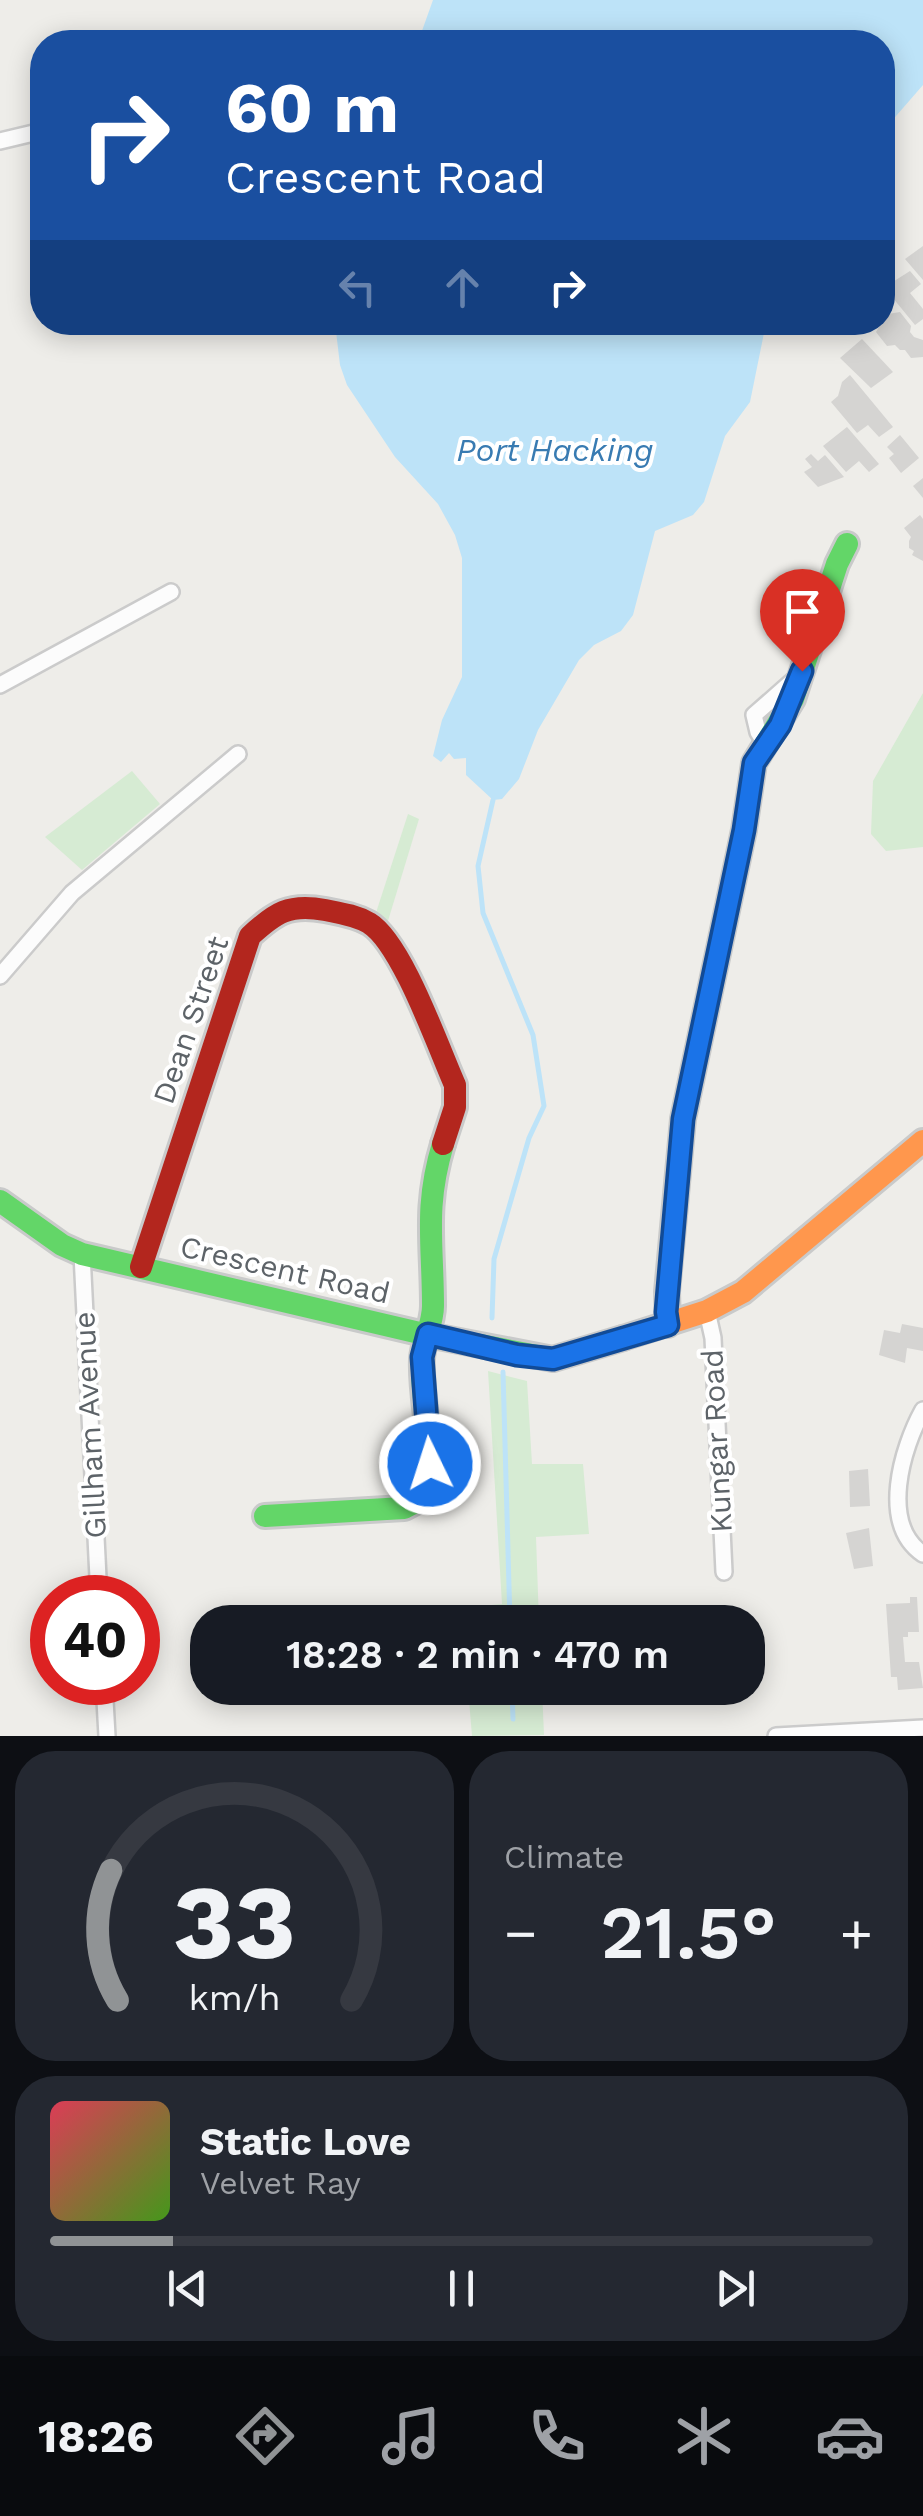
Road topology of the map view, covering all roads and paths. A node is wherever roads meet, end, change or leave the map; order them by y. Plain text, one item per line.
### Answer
1 (30, 134) edge
2 (0, 141) edge
3 (847, 544) dead end
4 (171, 592) dead end
5 (0, 685) edge
6 (238, 754) dead end
7 (0, 976) edge
8 (923, 1141) edge
9 (0, 1201) edge
10 (82, 1254) junction
11 (141, 1267) junction
12 (707, 1311) junction
13 (668, 1325) junction
14 (428, 1334) junction
15 (923, 1410) edge
16 (265, 1516) dead end
17 (923, 1554) edge
18 (724, 1572) dead end
19 (99, 1575) edge
20 (105, 1705) edge
21 (923, 1728) edge
22 (107, 1736) edge
23 (776, 1736) edge

1 - 2 street
3 - 13 street
4 - 5 street
6 - 7 street
8 - 12 street, Crescent Road
9 - 10 street, Crescent Road
10 - 11 street, Crescent Road
10 - 19 street, Gillham Avenue
11 - 14 street, Crescent Road
11 - 14 street, Dean Street
12 - 13 street, Crescent Road
12 - 18 street, Kungar Road
13 - 14 street, Crescent Road
14 - 16 street, Dean Street
15 - 17 street
20 - 22 street
21 - 23 street

